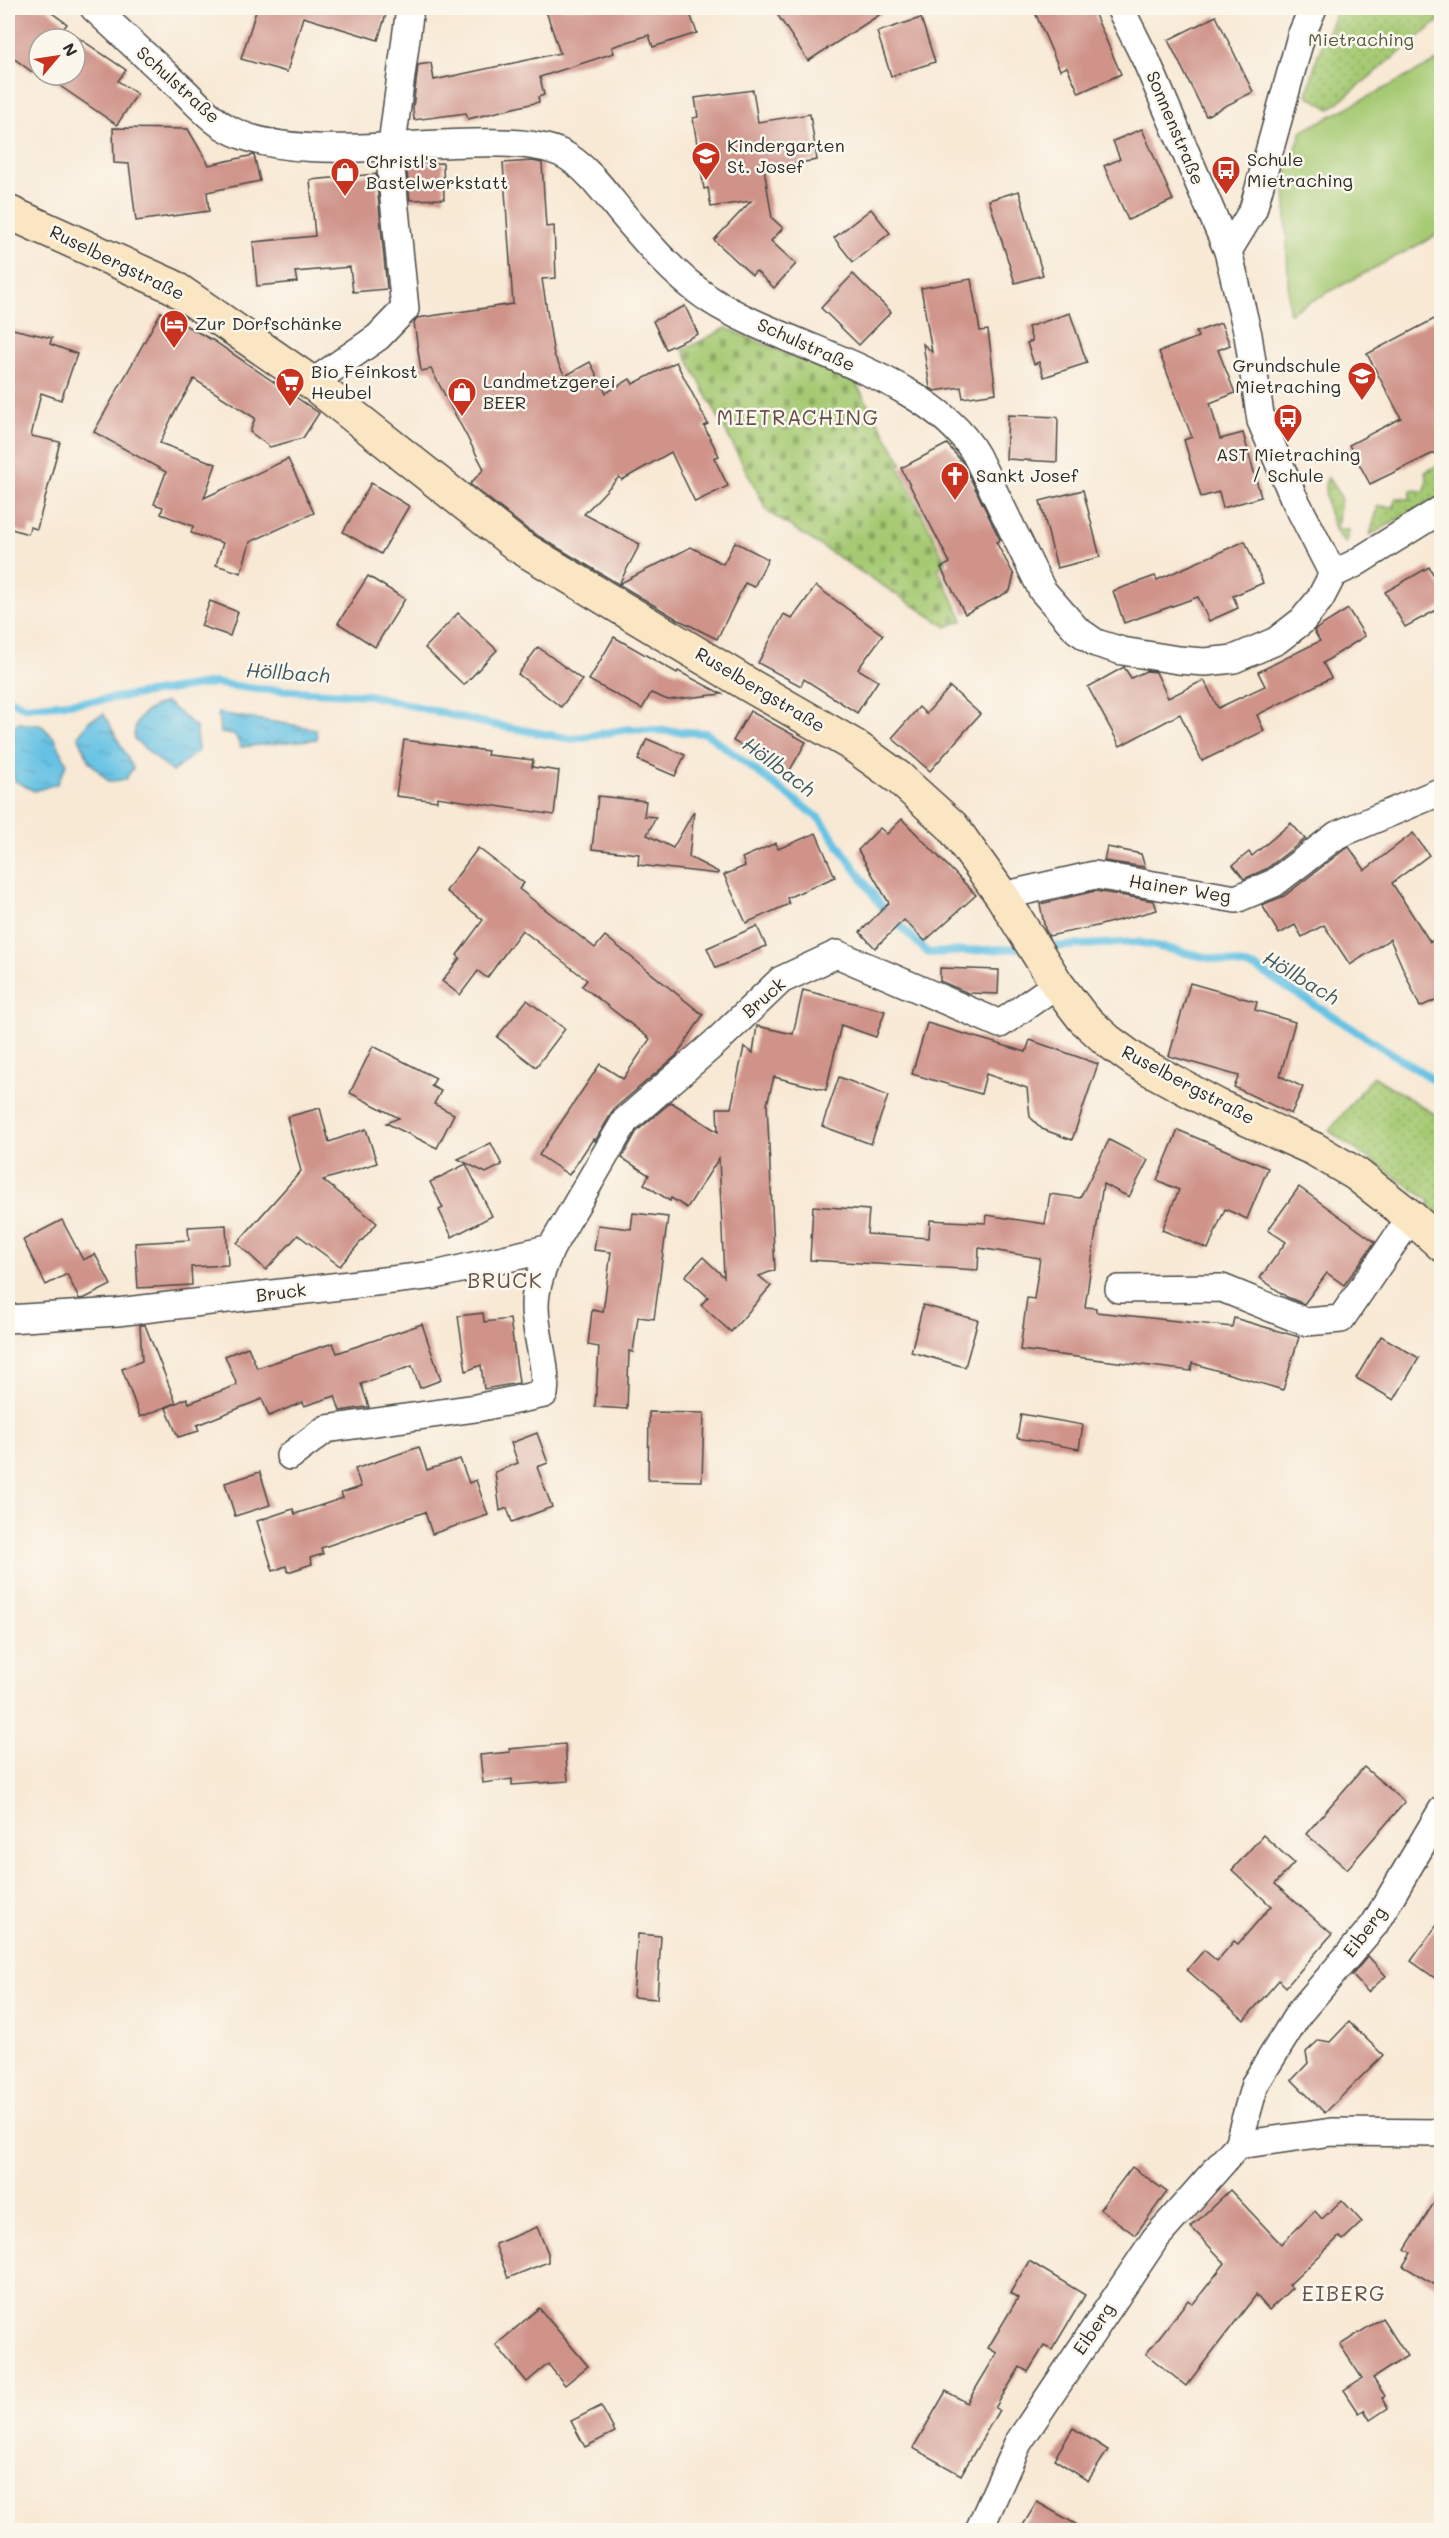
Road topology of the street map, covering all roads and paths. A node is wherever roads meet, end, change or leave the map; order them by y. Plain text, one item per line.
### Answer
1 (94, 8) edge
2 (410, 8) edge
3 (1120, 8) edge
4 (1313, 8) edge
5 (392, 145) junction
6 (8, 212) edge
7 (1228, 250) junction
8 (312, 383) junction
9 (1442, 509) edge
10 (1333, 574) junction
11 (1442, 791) edge
12 (1002, 896) junction
13 (1050, 974) junction
14 (1411, 1217) junction
15 (1442, 1245) edge
16 (551, 1248) junction
17 (1119, 1289) dead end
18 (8, 1319) edge
19 (290, 1456) dead end
20 (1442, 1810) edge
21 (1442, 2133) edge
22 (1238, 2145) junction
23 (979, 2530) edge

1 - 5 street, Schulstraße
2 - 5 street
3 - 7 street, Sonnenstraße
4 - 7 street
5 - 8 street
5 - 10 street, Schulstraße
6 - 8 main road, Ruselbergstraße
7 - 10 street, Sonnenstraße
8 - 12 main road, Ruselbergstraße
9 - 10 street
11 - 12 street, Hainer Weg
12 - 13 main road, Ruselbergstraße
13 - 14 main road, Ruselbergstraße
13 - 16 street, Bruck
14 - 15 main road, Ruselbergstraße
14 - 17 street
16 - 18 street, Bruck
16 - 19 street, Bruck
20 - 22 street, Eiberg
21 - 22 street
22 - 23 street, Eiberg

